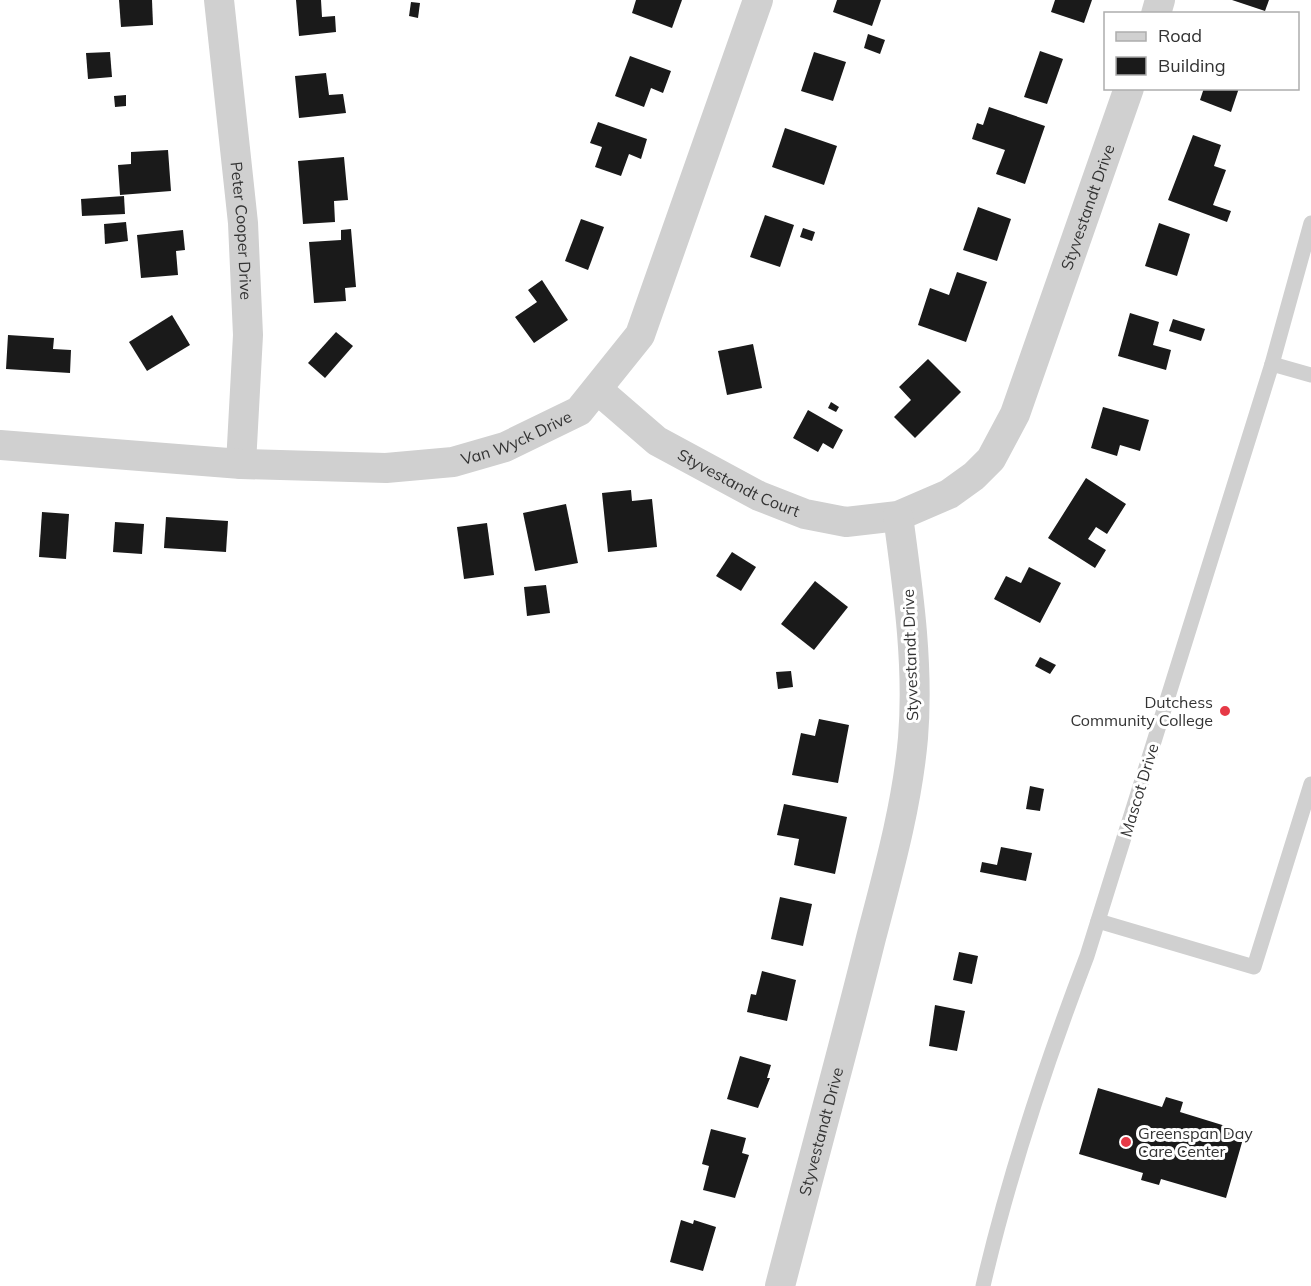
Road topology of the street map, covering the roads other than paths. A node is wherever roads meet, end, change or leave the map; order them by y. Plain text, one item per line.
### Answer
1 (219, 0) edge
2 (758, 0) edge
3 (1128, 90) edge
4 (1311, 223) edge
5 (1272, 364) junction
6 (1311, 375) edge
7 (598, 390) junction
8 (0, 445) edge
9 (241, 464) junction
10 (898, 516) junction
11 (1311, 784) edge
12 (1098, 921) junction
13 (780, 1286) edge
14 (983, 1286) edge

1 - 9 street, Peter Cooper Drive
2 - 7 street, Van Wyck Drive
3 - 10 street, Styvestandt Drive
4 - 5 lane, Mascot Drive
5 - 6 lane
5 - 12 lane, Mascot Drive
7 - 9 street, Van Wyck Drive
7 - 10 street, Styvestandt Court
8 - 9 street, Van Wyck Drive
10 - 13 street, Styvestandt Drive
11 - 12 lane
12 - 14 lane, Mascot Drive

